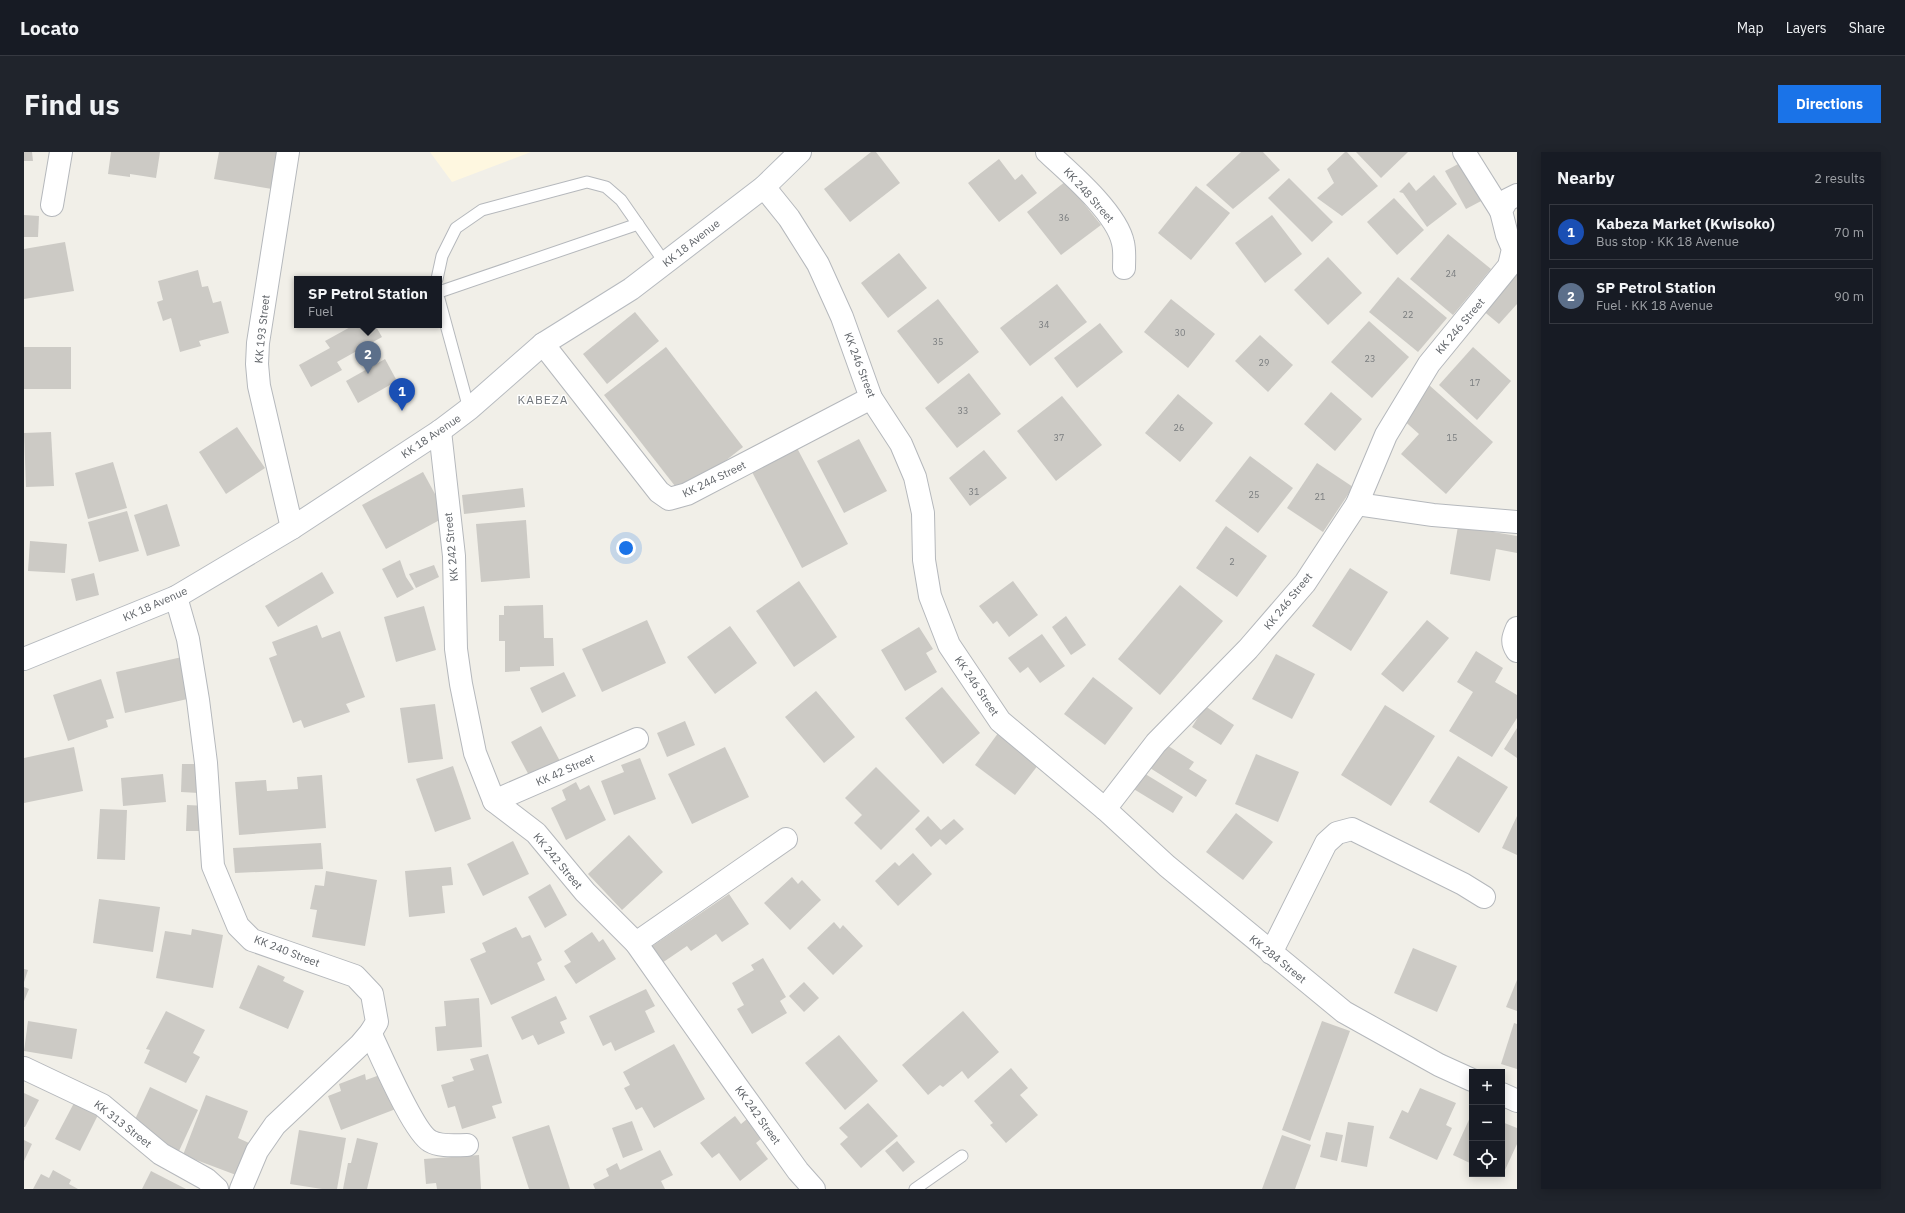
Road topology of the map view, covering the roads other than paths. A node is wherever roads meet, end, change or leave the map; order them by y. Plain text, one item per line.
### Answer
1 (61, 152) edge
2 (288, 152) edge
3 (800, 152) edge
4 (1047, 152) edge
5 (1464, 152) edge
6 (764, 187) junction
7 (1517, 195) edge
8 (52, 205) dead end
9 (1501, 211) junction
10 (638, 224) junction
11 (665, 263) junction
12 (1124, 268) dead end
13 (438, 276) edge
14 (442, 291) edge
15 (442, 310) edge
16 (544, 344) junction
17 (871, 398) junction
18 (469, 409) junction
19 (440, 431) junction
20 (1357, 504) junction
21 (1517, 522) edge
22 (292, 528) junction
23 (176, 597) junction
24 (1517, 628) edge
25 (1517, 651) edge
26 (24, 659) edge
27 (637, 739) dead end
28 (494, 801) junction
29 (1105, 809) junction
30 (786, 839) dead end
31 (1484, 897) dead end
32 (636, 943) junction
33 (1271, 953) junction
34 (371, 1032) junction
35 (24, 1068) edge
36 (1469, 1079) edge
37 (1505, 1095) edge
38 (1517, 1101) edge
39 (467, 1145) dead end
40 (962, 1156) dead end
41 (217, 1189) edge
42 (241, 1189) edge
43 (814, 1189) edge
44 (915, 1189) edge

1 - 8 street
2 - 22 street, KK 193 Street
3 - 6 street, KK 18 Avenue
4 - 12 street, KK 248 Street
5 - 9 street, KK 246 Street
6 - 11 street, KK 18 Avenue
6 - 17 street, KK 246 Street
7 - 9 street
9 - 20 street, KK 246 Street
10 - 11 lane
10 - 13 lane
10 - 14 lane
11 - 16 street, KK 18 Avenue
15 - 18 lane
16 - 17 street, KK 244 Street
16 - 18 street, KK 18 Avenue
17 - 29 street, KK 246 Street
18 - 19 street, KK 18 Avenue
19 - 22 street, KK 18 Avenue
19 - 28 street, KK 242 Street
20 - 21 street
20 - 29 street, KK 246 Street
22 - 23 street, KK 18 Avenue
23 - 26 street, KK 18 Avenue
23 - 34 street, KK 240 Street
24 - 25 street
27 - 28 street, KK 42 Street
28 - 32 street, KK 242 Street
29 - 33 street, KK 284 Street
30 - 32 street
31 - 33 street
32 - 43 street, KK 242 Street
33 - 36 street, KK 284 Street
34 - 39 street
34 - 42 street, KK 240 Street
35 - 41 street, KK 313 Street
37 - 38 street
40 - 44 lane

